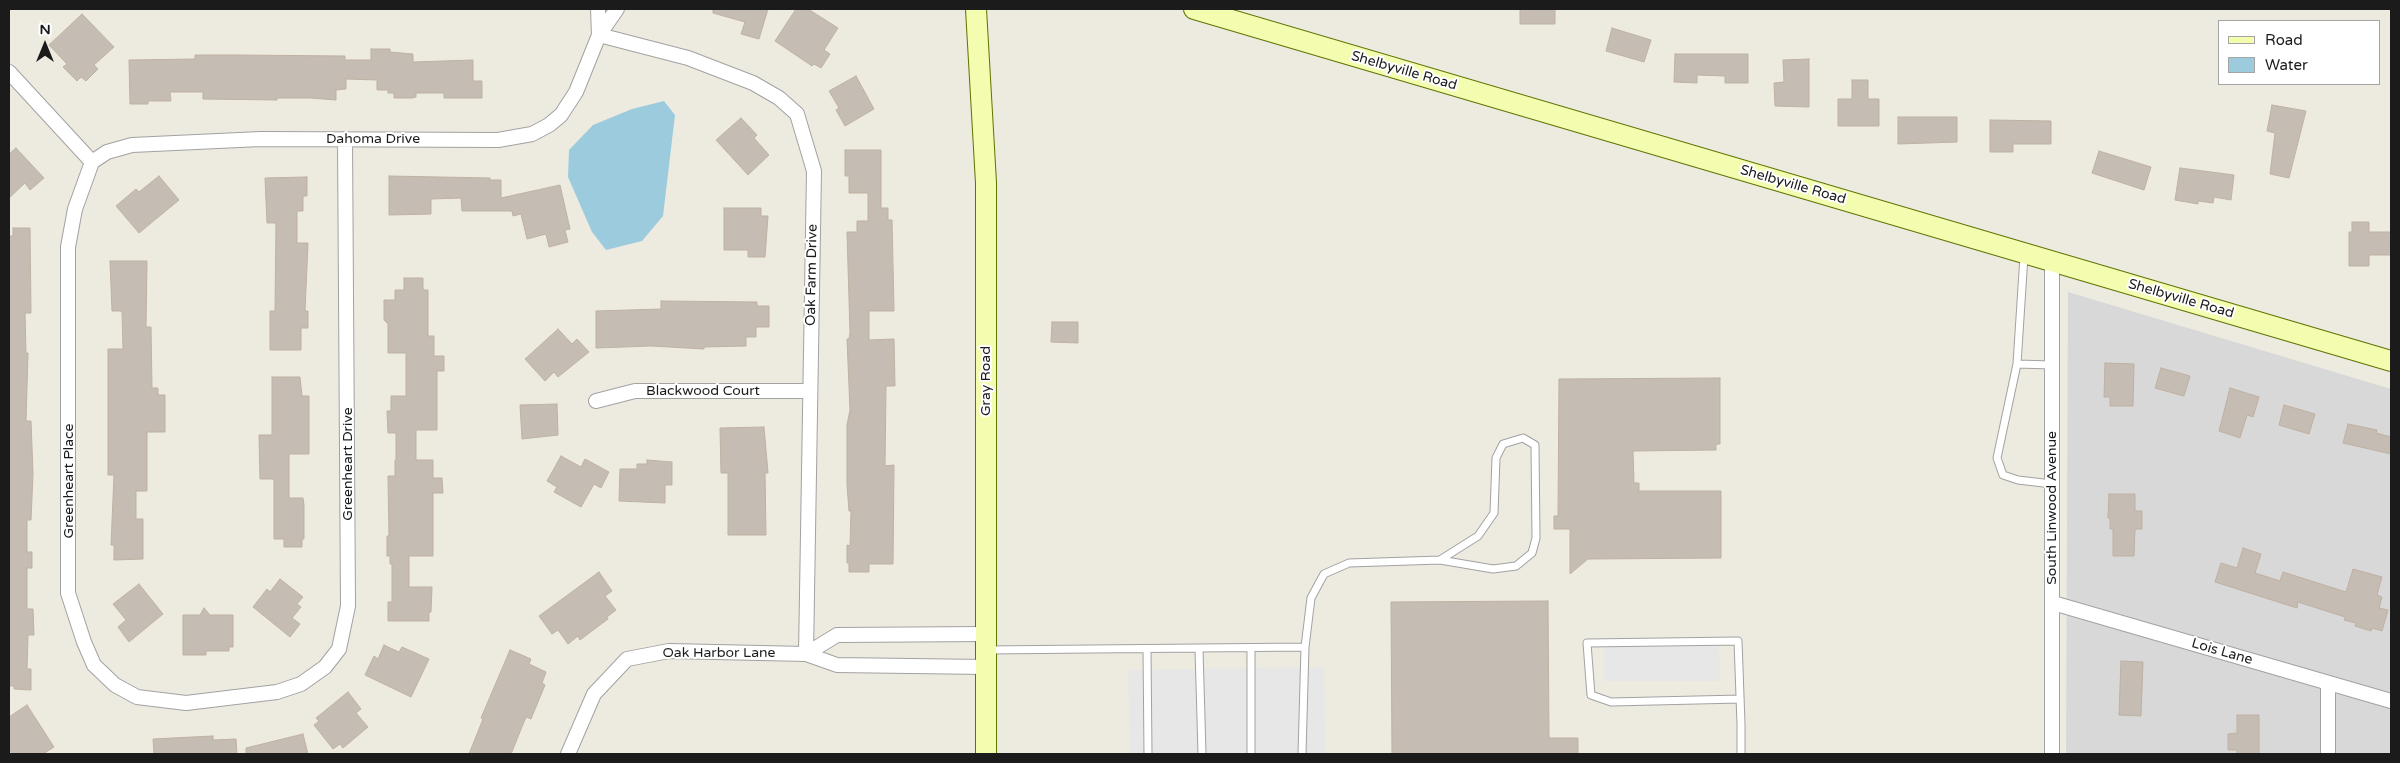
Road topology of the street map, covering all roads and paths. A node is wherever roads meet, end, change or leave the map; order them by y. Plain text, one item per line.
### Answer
1 (598, 9) edge
2 (617, 9) edge
3 (976, 9) edge
4 (1194, 9) edge
5 (599, 35) junction
6 (9, 72) edge
7 (345, 139) junction
8 (92, 162) junction
9 (2024, 253) junction
10 (2052, 262) junction
11 (2391, 361) edge
12 (2018, 364) junction
13 (2052, 365) junction
14 (810, 391) junction
15 (596, 401) dead end
16 (2052, 484) junction
17 (1440, 560) junction
18 (2052, 603) junction
19 (1305, 647) junction
20 (1251, 648) junction
21 (1200, 649) junction
22 (986, 650) junction
23 (1147, 650) junction
24 (806, 654) junction
25 (2328, 684) junction
26 (216, 699) joint
27 (1740, 699) junction
28 (2391, 701) edge
29 (568, 754) edge
30 (986, 754) edge
31 (1148, 754) edge
32 (1202, 754) edge
33 (1251, 754) edge
34 (1302, 754) edge
35 (1741, 754) edge
36 (2052, 754) edge
37 (2328, 754) edge

1 - 5 street, Dahoma Drive
2 - 5 street, Dahoma Drive
3 - 22 main road, Gray Road
4 - 9 main road, Shelbyville Road
5 - 7 street, Dahoma Drive
5 - 14 street, Oak Farm Drive
6 - 8 street
7 - 8 street, Dahoma Drive
7 - 26 street, Greenheart Drive
8 - 26 street, Greenheart Place
9 - 10 main road, Shelbyville Road
9 - 12 lane
10 - 11 main road, Shelbyville Road
10 - 13 street, South Linwood Avenue
12 - 13 lane
12 - 16 lane
13 - 16 street, South Linwood Avenue
14 - 15 street, Blackwood Court
14 - 24 street, Oak Farm Drive
16 - 18 street, South Linwood Avenue
17 - 17 lane
17 - 19 lane
18 - 25 street, Lois Lane
18 - 36 street, South Linwood Avenue
19 - 20 lane
19 - 34 lane
20 - 21 lane
20 - 33 lane
21 - 23 lane
21 - 32 lane
22 - 23 lane
22 - 24 street, Oak Harbor Lane
22 - 24 street
22 - 30 main road, Gray Road
23 - 31 lane
24 - 29 street, Oak Harbor Lane
25 - 28 street, Lois Lane
25 - 37 street
27 - 27 lane
27 - 35 lane

